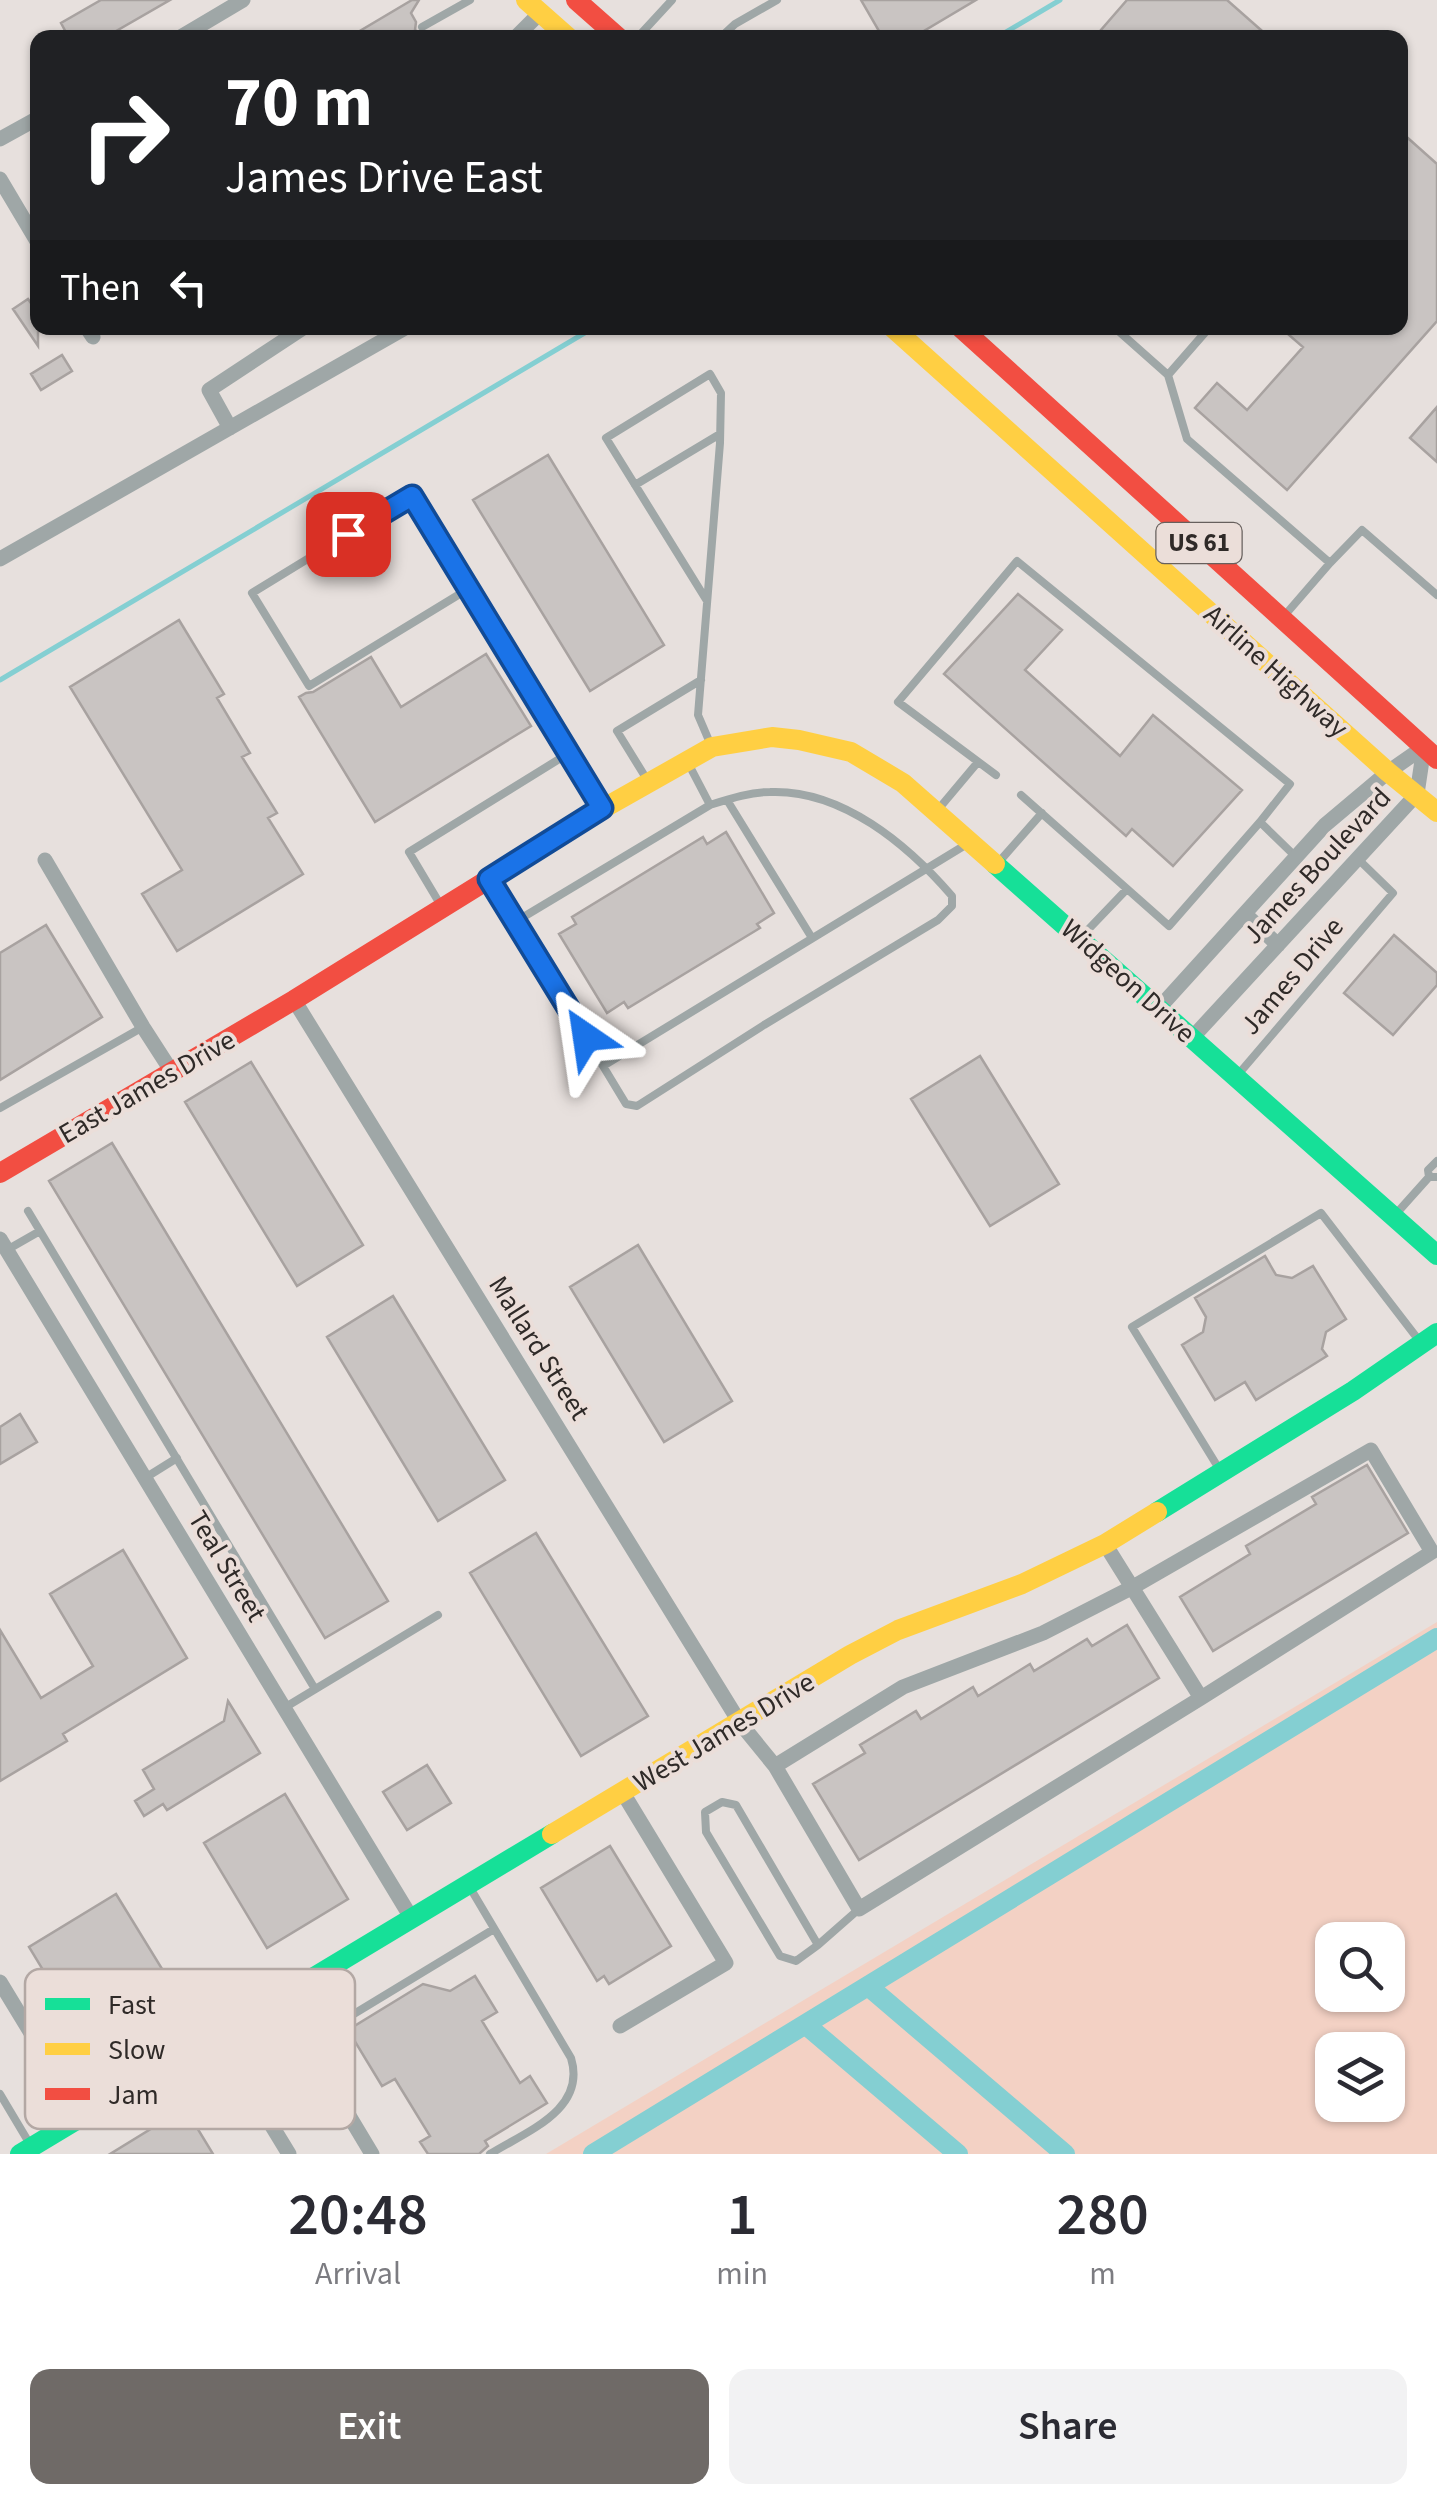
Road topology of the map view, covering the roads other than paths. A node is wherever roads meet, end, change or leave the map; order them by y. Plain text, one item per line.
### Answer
1 (243, 0) edge
2 (470, 0) edge
3 (576, 0) edge
4 (672, 0) edge
5 (777, 0) edge
6 (533, 7) edge
7 (422, 27) dead end
8 (192, 30) edge
9 (520, 30) edge
10 (560, 30) edge
11 (610, 30) edge
12 (644, 30) edge
13 (729, 30) edge
14 (30, 123) edge
15 (0, 140) edge
16 (0, 178) edge
17 (30, 229) edge
18 (292, 335) edge
19 (393, 335) edge
20 (901, 335) edge
21 (969, 335) edge
22 (1122, 335) edge
23 (1203, 335) edge
24 (1168, 375) junction
25 (230, 428) junction
26 (720, 434) junction
27 (636, 486) junction
28 (0, 559) edge
29 (1330, 564) junction
30 (468, 589) junction
31 (1437, 595) edge
32 (708, 601) junction
33 (1282, 618) junction
34 (701, 680) junction
35 (712, 747) junction
36 (1433, 747) edge
37 (569, 753) junction
38 (687, 761) junction
39 (978, 762) junction
40 (1388, 772) junction
41 (996, 775) dead end
42 (649, 782) junction
43 (1417, 794) junction
44 (1020, 795) dead end
45 (727, 800) junction
46 (710, 805) junction
47 (602, 808) junction
48 (936, 812) junction
49 (1437, 812) edge
50 (1042, 814) junction
51 (1260, 822) junction
52 (971, 841) junction
53 (1296, 857) junction
54 (1358, 858) junction
55 (45, 860) dead end
56 (997, 864) junction
57 (928, 868) junction
58 (489, 879) junction
59 (1127, 889) junction
60 (442, 908) junction
61 (1245, 914) junction
62 (515, 922) junction
63 (812, 938) junction
64 (1080, 938) junction
65 (1278, 946) junction
66 (294, 1000) junction
67 (1159, 1008) junction
68 (142, 1027) junction
69 (1192, 1038) junction
70 (603, 1066) junction
71 (172, 1072) junction
72 (1236, 1077) junction
73 (0, 1108) edge
74 (1437, 1161) edge
75 (2, 1168) edge
76 (1433, 1177) edge
77 (28, 1211) dead end
78 (1393, 1216) junction
79 (40, 1231) junction
80 (2, 1247) edge
81 (1437, 1255) edge
82 (1429, 1338) edge
83 (177, 1458) junction
84 (1221, 1472) junction
85 (145, 1478) junction
86 (1105, 1544) junction
87 (1132, 1588) junction
88 (438, 1615) dead end
89 (315, 1689) junction
90 (1200, 1698) junction
91 (284, 1708) junction
92 (740, 1722) junction
93 (775, 1766) junction
94 (623, 1793) junction
95 (468, 1886) junction
96 (859, 1908) junction
97 (412, 1919) junction
98 (494, 1929) junction
99 (818, 1945) junction
100 (329, 1969) edge
101 (2, 1988) edge
102 (355, 2013) edge
103 (25, 2025) edge
104 (620, 2026) dead end
105 (0, 2094) edge
106 (355, 2125) edge
107 (62, 2129) edge
108 (273, 2129) edge
109 (26, 2151) edge
110 (288, 2154) edge
111 (372, 2154) edge
112 (490, 2154) edge

1 - 8 street
2 - 7 lane
3 - 11 main road
4 - 12 lane
5 - 13 lane
6 - 9 street
6 - 10 main road
14 - 15 street
16 - 17 street
18 - 25 street
19 - 25 street
20 - 40 main road, Airline Highway / US 61
21 - 33 main road, Airline Highway / US 61
22 - 24 lane
23 - 24 lane
24 - 29 lane
25 - 28 street
26 - 27 lane
26 - 27 lane
26 - 32 lane
27 - 32 lane
29 - 31 lane
29 - 33 lane
30 - 30 lane
30 - 37 lane
32 - 34 lane
33 - 36 main road, Airline Highway / US 61
34 - 35 lane
34 - 42 lane
35 - 38 main road, East James Drive
35 - 48 main road, Widgeon Drive
36 - 40 street, James Boulevard
36 - 43 street, James Boulevard
37 - 47 lane
37 - 60 lane
38 - 42 main road, East James Drive
38 - 46 lane
39 - 41 lane
39 - 48 lane
39 - 51 lane
40 - 43 main road, Airline Highway / US 61
40 - 53 street, James Boulevard
42 - 47 main road, East James Drive
43 - 49 main road, Airline Highway / US 61
43 - 54 street, James Boulevard
44 - 50 lane
45 - 46 lane
45 - 57 lane
45 - 63 lane
46 - 62 lane
47 - 58 main road, East James Drive
48 - 52 main road, Widgeon Drive
50 - 56 lane
50 - 59 lane
51 - 53 lane
51 - 59 lane
52 - 56 main road, Widgeon Drive
52 - 57 lane
53 - 61 street, James Boulevard
54 - 65 street, James Boulevard
54 - 72 lane, James Drive
55 - 68 street
56 - 64 main road, Widgeon Drive
57 - 63 lane
57 - 70 lane
58 - 60 main road, East James Drive
58 - 62 lane
59 - 64 lane
60 - 66 main road, East James Drive
61 - 65 street
61 - 67 street, James Boulevard
62 - 70 lane
63 - 70 lane
64 - 67 main road, Widgeon Drive
65 - 69 street, James Boulevard
66 - 71 main road, East James Drive
66 - 92 street, Mallard Street
67 - 69 main road, Widgeon Drive
68 - 71 street
68 - 73 lane
69 - 72 main road, Widgeon Drive
71 - 75 main road, East James Drive
72 - 78 main road, Widgeon Drive
74 - 76 lane
76 - 78 lane
77 - 79 lane
78 - 81 main road, Widgeon Drive
79 - 80 lane
79 - 83 lane
80 - 85 street, Teal Street
82 - 84 main road, West James Drive
82 - 84 lane
83 - 85 lane
83 - 89 lane
84 - 86 main road, West James Drive
85 - 91 street, Teal Street
86 - 87 street
86 - 92 main road, West James Drive
87 - 90 street
87 - 90 street
87 - 93 street
88 - 89 lane
89 - 91 lane
90 - 96 street
91 - 97 street, Teal Street
92 - 93 street, Mallard Street
92 - 94 main road, West James Drive
93 - 96 street, Mallard Street
94 - 95 main road, West James Drive
94 - 104 street
95 - 97 main road, West James Drive
95 - 98 lane
96 - 99 lane
97 - 100 main road, West James Drive
98 - 102 lane
98 - 112 lane
99 - 99 lane
101 - 103 street
105 - 109 lane
106 - 111 street
107 - 109 main road, West James Drive
108 - 110 street

